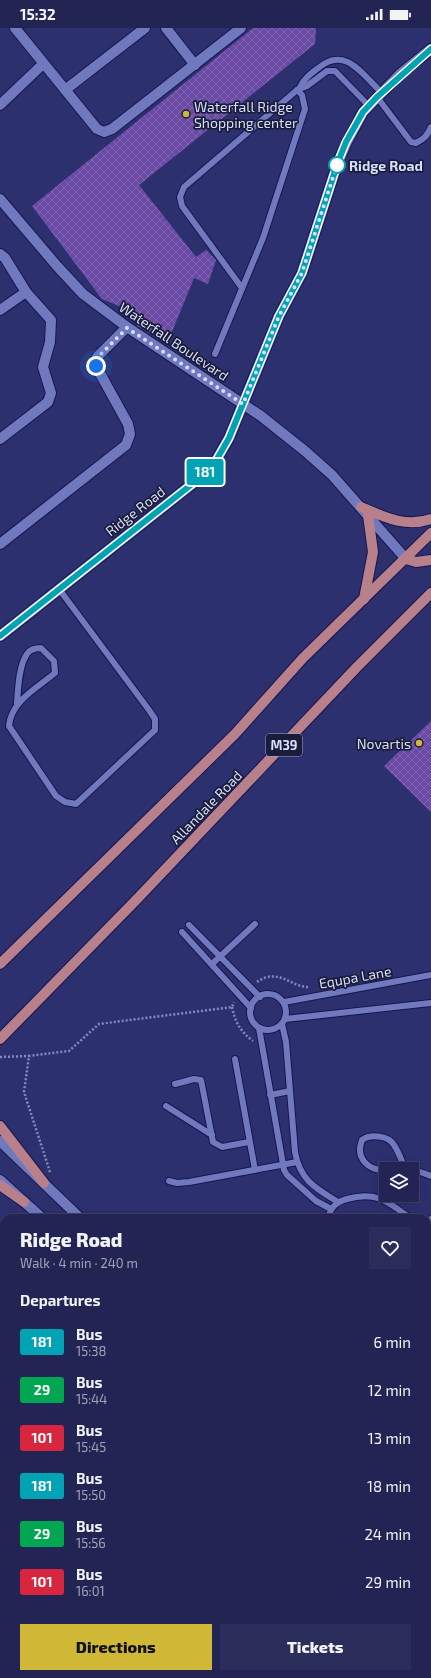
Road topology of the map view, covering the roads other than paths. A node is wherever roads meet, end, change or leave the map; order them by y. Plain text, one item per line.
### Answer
1 (15, 28) edge
2 (145, 28) edge
3 (166, 28) edge
4 (241, 28) edge
5 (431, 49) edge
6 (43, 64) junction
7 (195, 65) junction
8 (65, 90) junction
9 (298, 90) junction
10 (379, 95) junction
11 (0, 105) edge
12 (369, 106) junction
13 (431, 127) edge
14 (1, 203) edge
15 (0, 254) edge
16 (242, 288) junction
17 (26, 292) junction
18 (0, 310) edge
19 (127, 328) junction
20 (216, 354) dead end
21 (243, 404) junction
22 (0, 439) edge
23 (365, 511) junction
24 (431, 519) edge
25 (431, 533) edge
26 (0, 544) edge
27 (406, 559) junction
28 (431, 560) edge
29 (59, 590) junction
30 (431, 593) edge
31 (364, 599) junction
32 (0, 636) edge
33 (17, 703) junction
34 (255, 924) dead end
35 (190, 925) dead end
36 (182, 932) dead end
37 (220, 956) junction
38 (0, 964) edge
39 (212, 964) junction
40 (431, 975) edge
41 (260, 997) junction
42 (284, 1002) junction
43 (431, 1003) edge
44 (251, 1008) junction
45 (17, 1020) junction
46 (284, 1021) junction
47 (259, 1028) junction
48 (0, 1039) edge
49 (0, 1047) edge
50 (235, 1059) dead end
51 (175, 1084) dead end
52 (290, 1091) junction
53 (270, 1095) junction
54 (166, 1106) dead end
55 (0, 1126) edge
56 (212, 1134) junction
57 (0, 1141) edge
58 (249, 1142) junction
59 (297, 1162) junction
60 (402, 1162) edge
61 (283, 1165) junction
62 (379, 1169) edge
63 (254, 1170) junction
64 (419, 1172) edge
65 (431, 1176) edge
66 (0, 1180) edge
67 (169, 1181) dead end
68 (44, 1183) junction
69 (0, 1185) edge
70 (24, 1202) junction
71 (338, 1202) junction
72 (331, 1209) junction
73 (38, 1214) edge
74 (76, 1214) edge
75 (329, 1214) edge
76 (404, 1214) edge

1 - 6 street
2 - 8 street
3 - 7 street
4 - 7 street
5 - 10 street, Ridge Road
6 - 8 street
6 - 11 street
7 - 8 street
9 - 10 lane
9 - 12 lane
9 - 16 lane
9 - 16 lane
10 - 12 street, Ridge Road
10 - 13 lane
12 - 21 street, Ridge Road
14 - 19 street, Waterfall Boulevard
15 - 17 street
16 - 20 lane
17 - 18 street
17 - 22 street
19 - 21 street, Waterfall Boulevard
19 - 26 street
21 - 23 street, Waterfall Boulevard
21 - 29 street, Ridge Road
23 - 24 main road
23 - 27 street, Waterfall Boulevard
23 - 31 main road
25 - 27 main road
27 - 28 main road
27 - 31 main road
29 - 32 street, Ridge Road
29 - 33 lane
30 - 45 main road, Allandale Road / M39
31 - 38 main road
33 - 33 lane
34 - 37 lane
35 - 37 lane
36 - 39 lane
37 - 39 lane
37 - 41 lane
39 - 44 lane
40 - 42 lane, Equpa Lane
41 - 42 lane
41 - 44 lane
42 - 46 lane
43 - 46 lane
44 - 47 lane
45 - 48 main road, Allandale Road / M39
45 - 49 main road
46 - 47 lane
46 - 52 lane
47 - 53 lane
50 - 58 lane
51 - 56 lane
52 - 53 lane
52 - 59 lane
53 - 61 lane
54 - 56 lane
55 - 68 main road
56 - 58 lane
57 - 68 street
58 - 63 lane
59 - 61 lane
59 - 71 lane
60 - 62 lane
61 - 63 lane
61 - 72 lane
63 - 67 lane
64 - 65 lane
66 - 70 street
68 - 74 street
69 - 70 main road
70 - 73 street
71 - 72 lane
71 - 76 lane
72 - 75 lane

